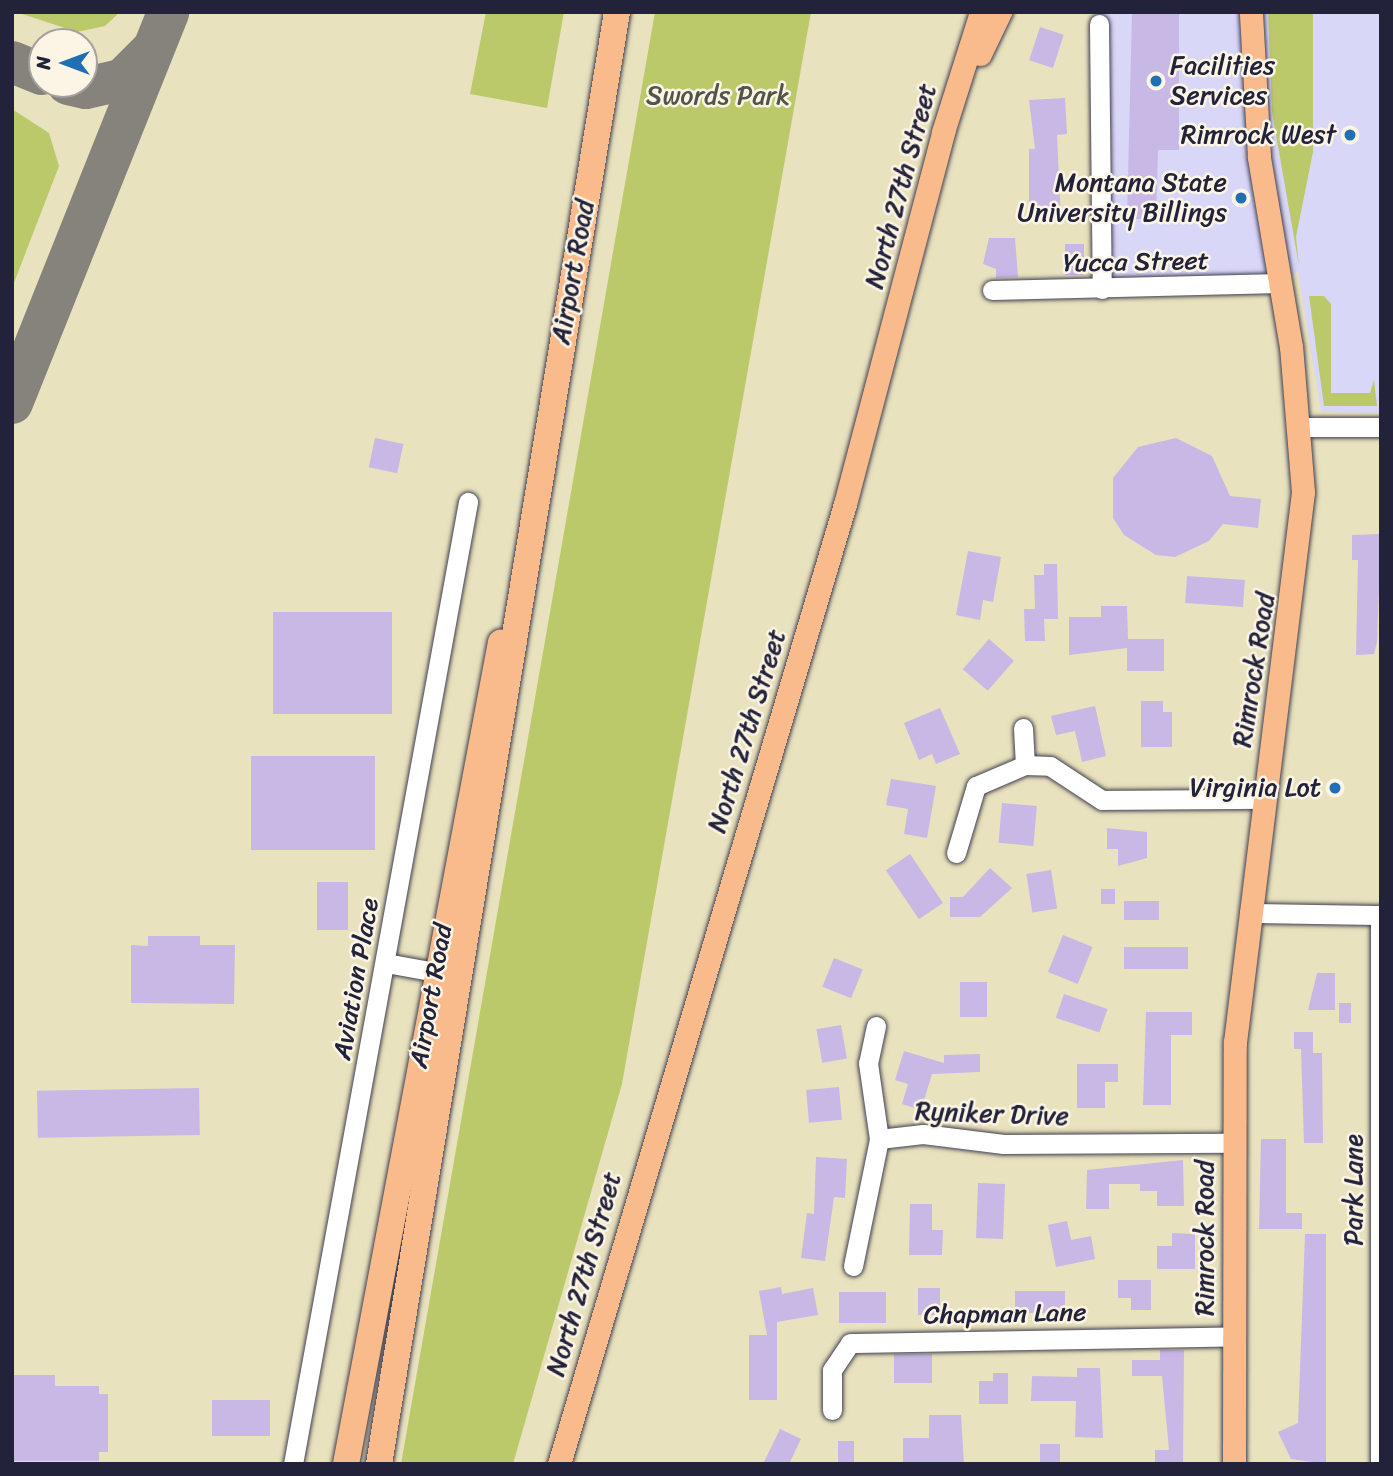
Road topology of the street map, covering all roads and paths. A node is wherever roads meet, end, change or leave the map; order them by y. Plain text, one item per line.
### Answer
1 (617, 12) edge
2 (981, 12) edge
3 (1000, 12) edge
4 (1251, 12) edge
5 (1099, 24) dead end
6 (943, 132) junction
7 (1281, 283) junction
8 (1102, 289) junction
9 (992, 290) dead end
10 (1300, 427) junction
11 (1381, 427) edge
12 (468, 502) dead end
13 (528, 531) junction
14 (1023, 728) dead end
15 (1025, 765) junction
16 (1262, 799) junction
17 (956, 853) dead end
18 (1249, 913) junction
19 (1381, 915) edge
20 (386, 963) junction
21 (435, 971) junction
22 (463, 978) junction
23 (876, 1026) dead end
24 (879, 1139) junction
25 (1232, 1143) junction
26 (853, 1266) dead end
27 (1233, 1336) junction
28 (832, 1410) dead end
29 (293, 1464) edge
30 (346, 1464) edge
31 (379, 1464) edge
32 (559, 1464) edge
33 (1234, 1464) edge
34 (1380, 1464) edge

1 - 13 highway, Airport Road
2 - 6 main road, North 27th Street
3 - 6 main road
4 - 7 main road, Rimrock Road
5 - 8 street
6 - 32 main road, North 27th Street
7 - 8 street, Yucca Street
7 - 10 main road, Rimrock Road
8 - 9 street, Yucca Street
10 - 11 street
10 - 16 main road, Rimrock Road
12 - 20 street, Aviation Place
13 - 21 highway, Airport Road
13 - 22 highway, Airport Road
14 - 15 street
15 - 16 street
15 - 17 street
16 - 18 main road, Rimrock Road
18 - 19 street
18 - 25 main road, Rimrock Road
19 - 34 street, Park Lane
20 - 21 street
20 - 29 street, Aviation Place
21 - 22 street
21 - 30 highway, Airport Road
22 - 31 highway, Airport Road
23 - 24 street
24 - 25 street, Ryniker Drive
24 - 26 street, Ryniker Drive
25 - 27 main road, Rimrock Road
27 - 28 street, Chapman Lane
27 - 33 main road, Rimrock Road

